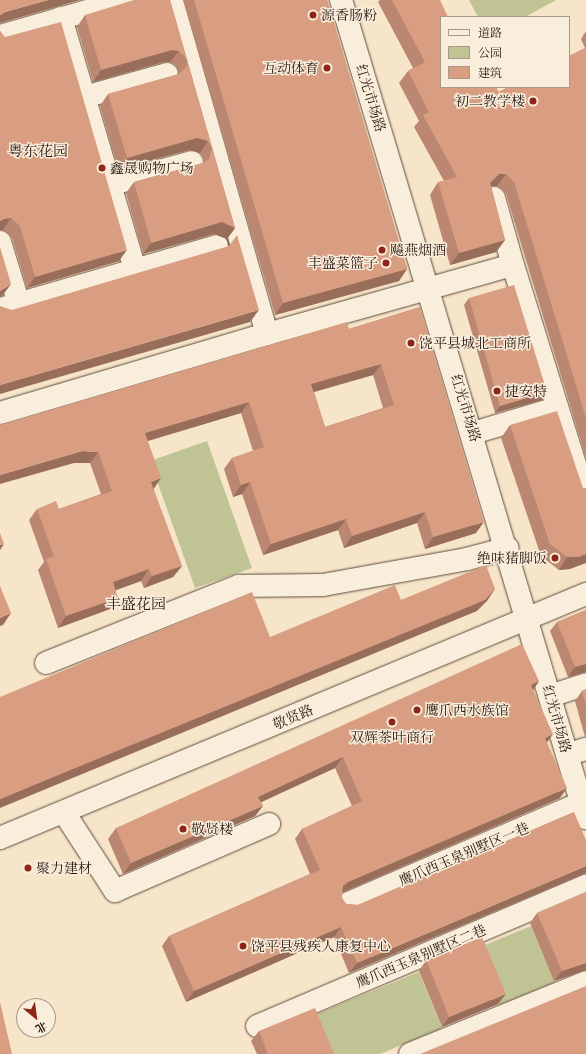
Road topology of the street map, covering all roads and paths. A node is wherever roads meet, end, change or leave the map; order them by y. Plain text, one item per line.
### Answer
1 (125, 0) edge
2 (172, 0) edge
3 (341, 0) edge
4 (61, 18) junction
5 (0, 36) edge
6 (167, 74) dead end
7 (84, 97) junction
8 (192, 162) dead end
9 (109, 185) junction
10 (494, 198) edge
11 (0, 242) edge
12 (217, 246) dead end
13 (513, 265) junction
14 (135, 270) junction
15 (430, 289) junction
16 (9, 306) edge
17 (267, 334) junction
18 (557, 408) junction
19 (0, 413) edge
20 (473, 433) junction
21 (583, 491) edge
22 (508, 548) junction
23 (586, 594) edge
24 (528, 617) junction
25 (46, 663) dead end
26 (586, 684) edge
27 (550, 696) junction
28 (576, 752) edge
29 (584, 810) edge
30 (65, 814) junction
31 (269, 824) dead end
32 (0, 838) edge
33 (586, 886) edge
34 (346, 904) edge
35 (586, 982) edge
36 (257, 1026) dead end
37 (410, 1054) edge

1 - 4 street
2 - 17 street
3 - 15 street, 红光市场路
4 - 5 street
4 - 7 street
6 - 7 street
7 - 9 street
8 - 9 street
9 - 14 street
10 - 13 street
11 - 16 street
12 - 14 street
13 - 15 street
13 - 18 street
14 - 16 street
15 - 17 street
15 - 20 street, 红光市场路
17 - 19 street
18 - 20 street
18 - 21 street
20 - 22 street, 红光市场路
22 - 24 street, 红光市场路
22 - 25 street
23 - 24 street, 敬贤路
24 - 27 street, 红光市场路
24 - 30 street, 敬贤路
26 - 27 street
27 - 28 street, 红光市场路
28 - 29 street, 红光市场路
29 - 34 street, 鹰爪西玉泉别墅区一巷
30 - 31 street
30 - 32 street, 敬贤路
33 - 36 street, 鹰爪西玉泉别墅区二巷
35 - 37 street

